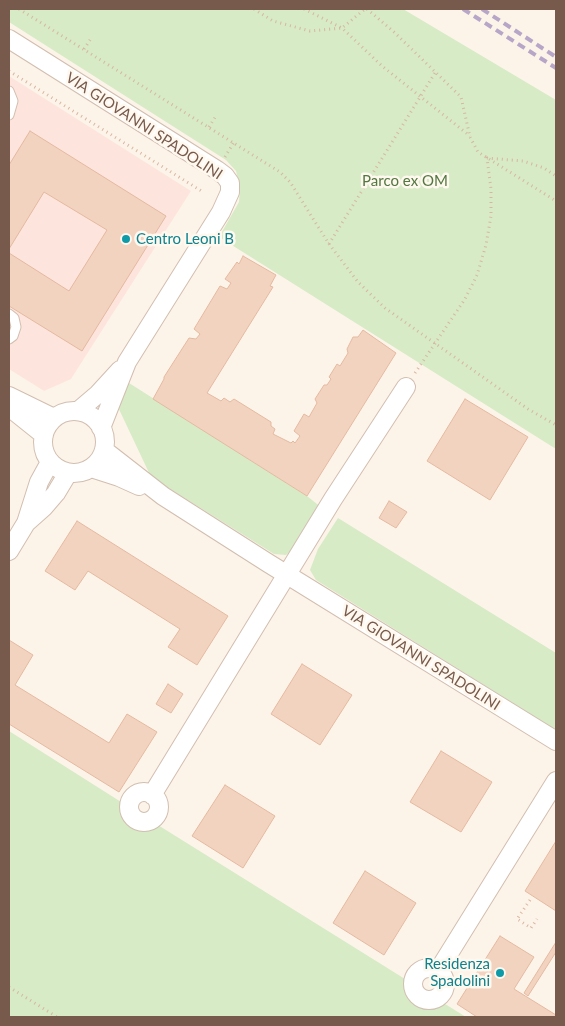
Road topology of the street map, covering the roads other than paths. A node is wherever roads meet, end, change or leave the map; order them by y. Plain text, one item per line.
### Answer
1 (9, 39) edge
2 (9, 91) edge
3 (9, 115) edge
4 (9, 314) edge
5 (9, 339) edge
6 (127, 362) junction
7 (406, 387) road end
8 (9, 396) edge
9 (9, 407) edge
10 (78, 412) junction
11 (54, 418) junction
12 (101, 428) junction
13 (44, 435) junction
14 (104, 450) junction
15 (50, 462) junction
16 (91, 468) junction
17 (68, 473) junction
18 (162, 496) junction
19 (26, 523) junction
20 (9, 551) edge
21 (286, 575) junction
22 (556, 741) edge
23 (556, 781) edge
24 (152, 795) dead end
25 (438, 971) dead end

1 - 6 street, VIA GIOVANNI SPADOLINI
2 - 3 lane
4 - 5 lane
6 - 10 street, VIA GIOVANNI SPADOLINI
6 - 12 street, VIA GIOVANNI SPADOLINI
7 - 21 street
8 - 11 street
9 - 13 street
10 - 11 street, VIA GIOVANNI SPADOLINI
10 - 12 street
11 - 13 street
12 - 14 street, VIA GIOVANNI SPADOLINI
13 - 15 street
14 - 16 street
14 - 18 street, VIA GIOVANNI SPADOLINI
15 - 17 street
15 - 19 street
16 - 17 street
16 - 18 street, VIA GIOVANNI SPADOLINI
17 - 19 street
18 - 21 street, VIA GIOVANNI SPADOLINI
19 - 20 street
21 - 22 street, VIA GIOVANNI SPADOLINI
21 - 24 street
23 - 25 street

